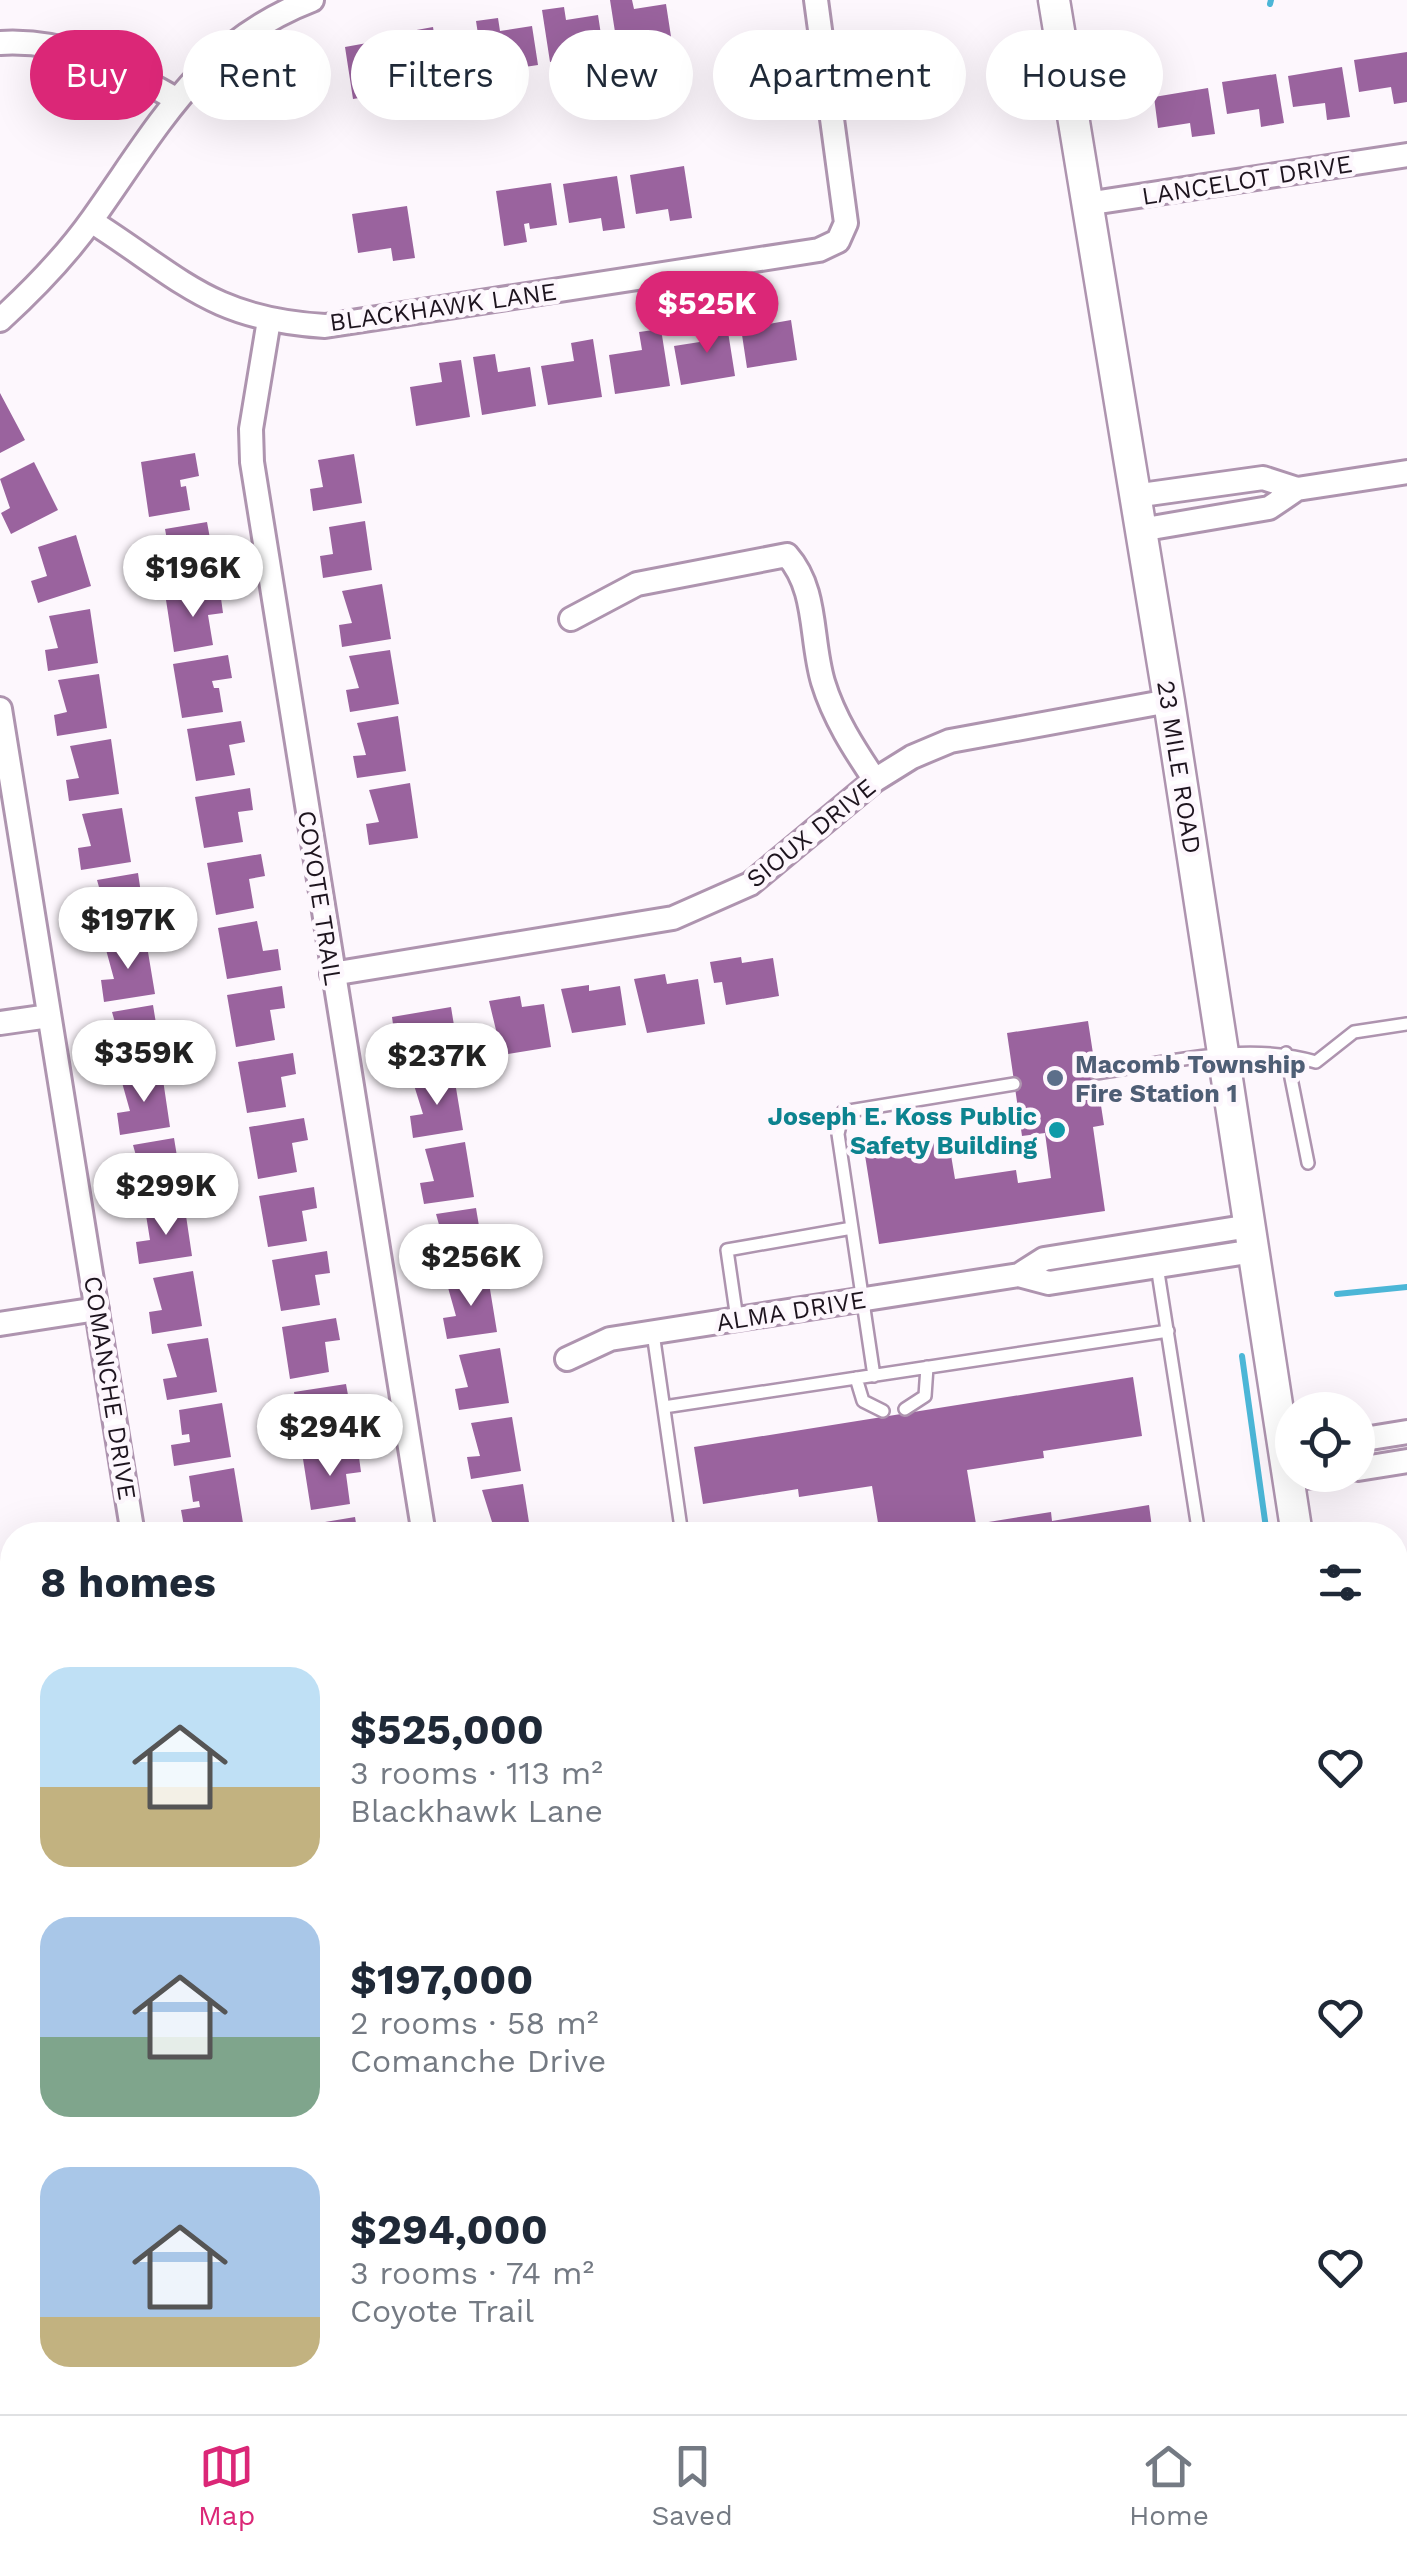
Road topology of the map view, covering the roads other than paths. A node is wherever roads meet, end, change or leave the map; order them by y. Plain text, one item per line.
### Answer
1 (312, 0) edge
2 (816, 0) edge
3 (1054, 0) edge
4 (0, 43) edge
5 (174, 98) junction
6 (1407, 154) edge
7 (1086, 204) junction
8 (91, 221) junction
9 (0, 320) edge
10 (269, 320) junction
11 (1407, 472) edge
12 (1298, 489) junction
13 (1134, 496) junction
14 (1140, 530) junction
15 (572, 618) dead end
16 (1168, 701) junction
17 (0, 708) edge
18 (875, 780) junction
19 (332, 974) junction
20 (49, 1016) junction
21 (0, 1024) edge
22 (1407, 1024) edge
23 (1286, 1052) junction
24 (1224, 1056) junction
25 (1096, 1073) dead end
26 (1014, 1084) dead end
27 (1308, 1163) dead end
28 (852, 1228) junction
29 (1252, 1238) junction
30 (1142, 1243) junction
31 (1151, 1267) junction
32 (1019, 1275) junction
33 (864, 1299) junction
34 (97, 1309) junction
35 (737, 1320) junction
36 (0, 1324) edge
37 (1168, 1331) junction
38 (654, 1332) junction
39 (567, 1359) dead end
40 (927, 1367) junction
41 (874, 1376) junction
42 (856, 1378) junction
43 (1277, 1392) edge
44 (664, 1407) junction
45 (905, 1409) dead end
46 (882, 1411) dead end
47 (1407, 1432) edge
48 (1375, 1437) edge
49 (1407, 1461) edge
50 (1375, 1467) edge
51 (1292, 1492) edge
52 (131, 1522) edge
53 (422, 1522) edge
54 (680, 1522) edge
55 (1197, 1522) edge
56 (1295, 1522) edge

1 - 5 street
2 - 10 street, BLACKHAWK LANE
3 - 7 main road, 23 MILE ROAD
4 - 5 street
5 - 8 street
6 - 7 street, LANCELOT DRIVE
7 - 13 main road, 23 MILE ROAD
8 - 9 street
8 - 10 street, BLACKHAWK LANE
10 - 19 street, COYOTE TRAIL
11 - 12 street
12 - 13 street
12 - 14 street
13 - 14 main road, 23 MILE ROAD
14 - 16 main road, 23 MILE ROAD
15 - 18 street
16 - 18 street, SIOUX DRIVE
16 - 24 main road, 23 MILE ROAD
17 - 20 street, COMANCHE DRIVE
18 - 19 street, SIOUX DRIVE
19 - 53 street, COYOTE TRAIL
20 - 21 street
20 - 34 street, COMANCHE DRIVE
22 - 23 lane
23 - 24 lane
23 - 27 lane
24 - 25 lane
24 - 29 main road, 23 MILE ROAD
26 - 28 lane
28 - 33 lane
28 - 35 lane
29 - 30 street, ALMA DRIVE
29 - 31 street, ALMA DRIVE
29 - 43 main road, 23 MILE ROAD
30 - 31 lane
30 - 32 street, ALMA DRIVE
31 - 32 street, ALMA DRIVE
31 - 37 lane
32 - 33 street, ALMA DRIVE
33 - 35 street, ALMA DRIVE
33 - 41 lane
34 - 36 street
34 - 52 street, COMANCHE DRIVE
35 - 38 street, ALMA DRIVE
37 - 40 lane
37 - 55 lane
38 - 39 street, ALMA DRIVE
38 - 44 lane
40 - 41 lane
40 - 45 lane
41 - 42 lane
42 - 44 lane
42 - 46 lane
44 - 54 lane
47 - 48 street
49 - 50 street
51 - 56 main road, 23 MILE ROAD

